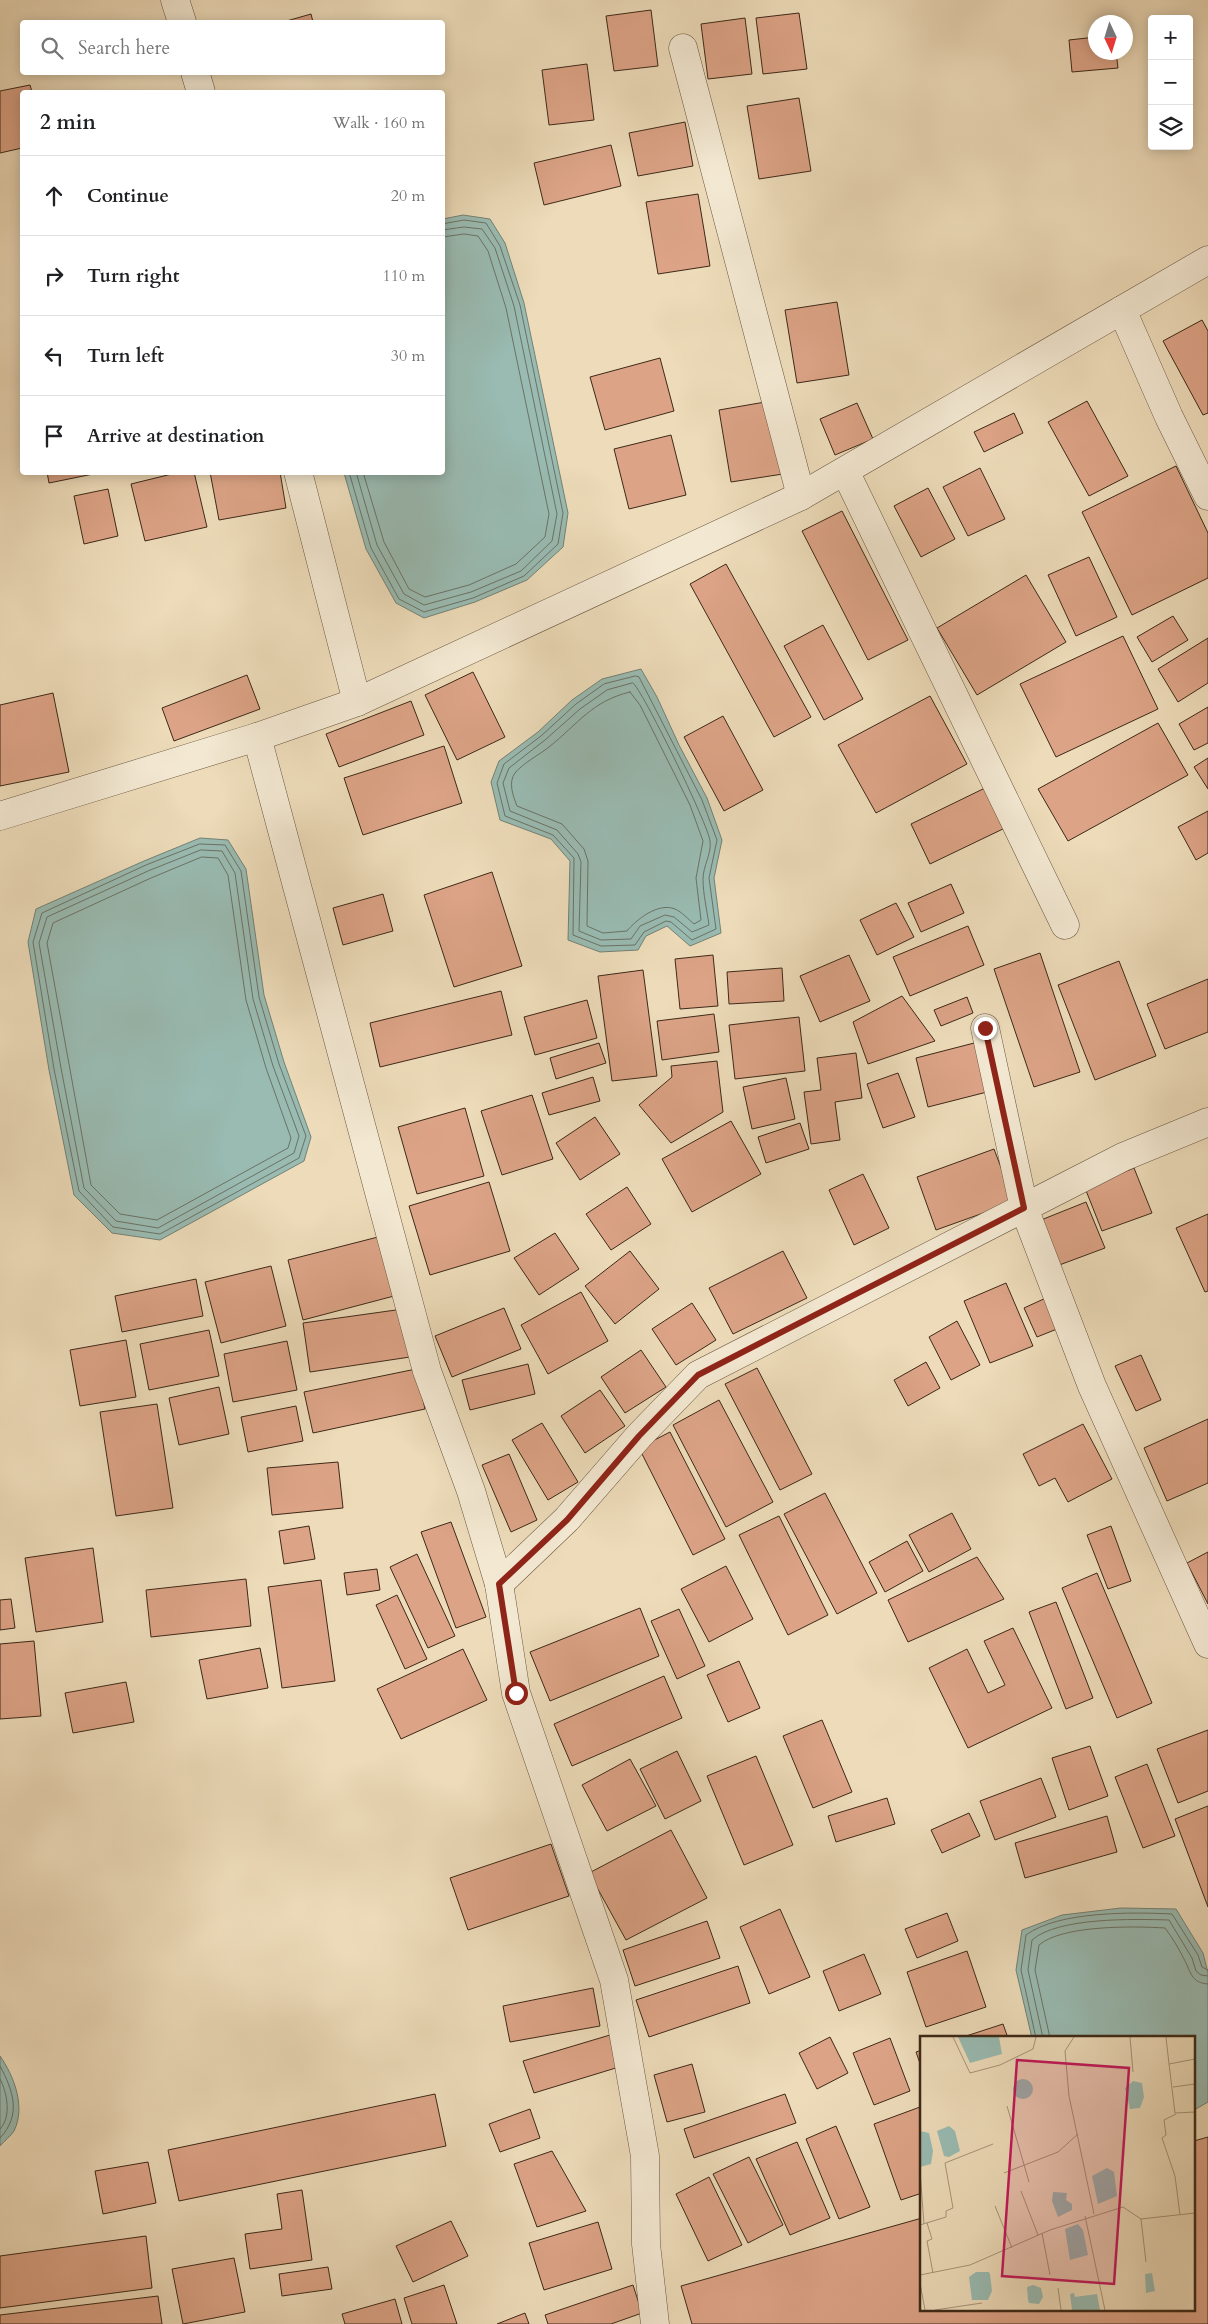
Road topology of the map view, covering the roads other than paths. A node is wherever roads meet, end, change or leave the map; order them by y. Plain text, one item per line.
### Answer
1 (175, 0) edge
2 (181, 20) edge
3 (683, 48) dead end
4 (196, 75) edge
5 (200, 90) edge
6 (1208, 260) edge
7 (1122, 310) junction
8 (845, 470) junction
9 (299, 475) edge
10 (801, 496) junction
11 (1208, 496) edge
12 (357, 702) junction
13 (257, 737) junction
14 (0, 816) edge
15 (1065, 925) dead end
16 (985, 1028) dead end
17 (1208, 1122) edge
18 (1024, 1208) junction
19 (499, 1584) junction
20 (1208, 1644) edge
21 (655, 2324) edge

1 - 2 street
3 - 10 street
4 - 5 street
6 - 7 street
7 - 8 street
7 - 11 street
8 - 10 street
8 - 15 street
9 - 12 street
10 - 12 street
12 - 13 street
13 - 14 street
13 - 19 street
16 - 18 street
17 - 18 street
18 - 19 street
18 - 20 street
19 - 21 street

